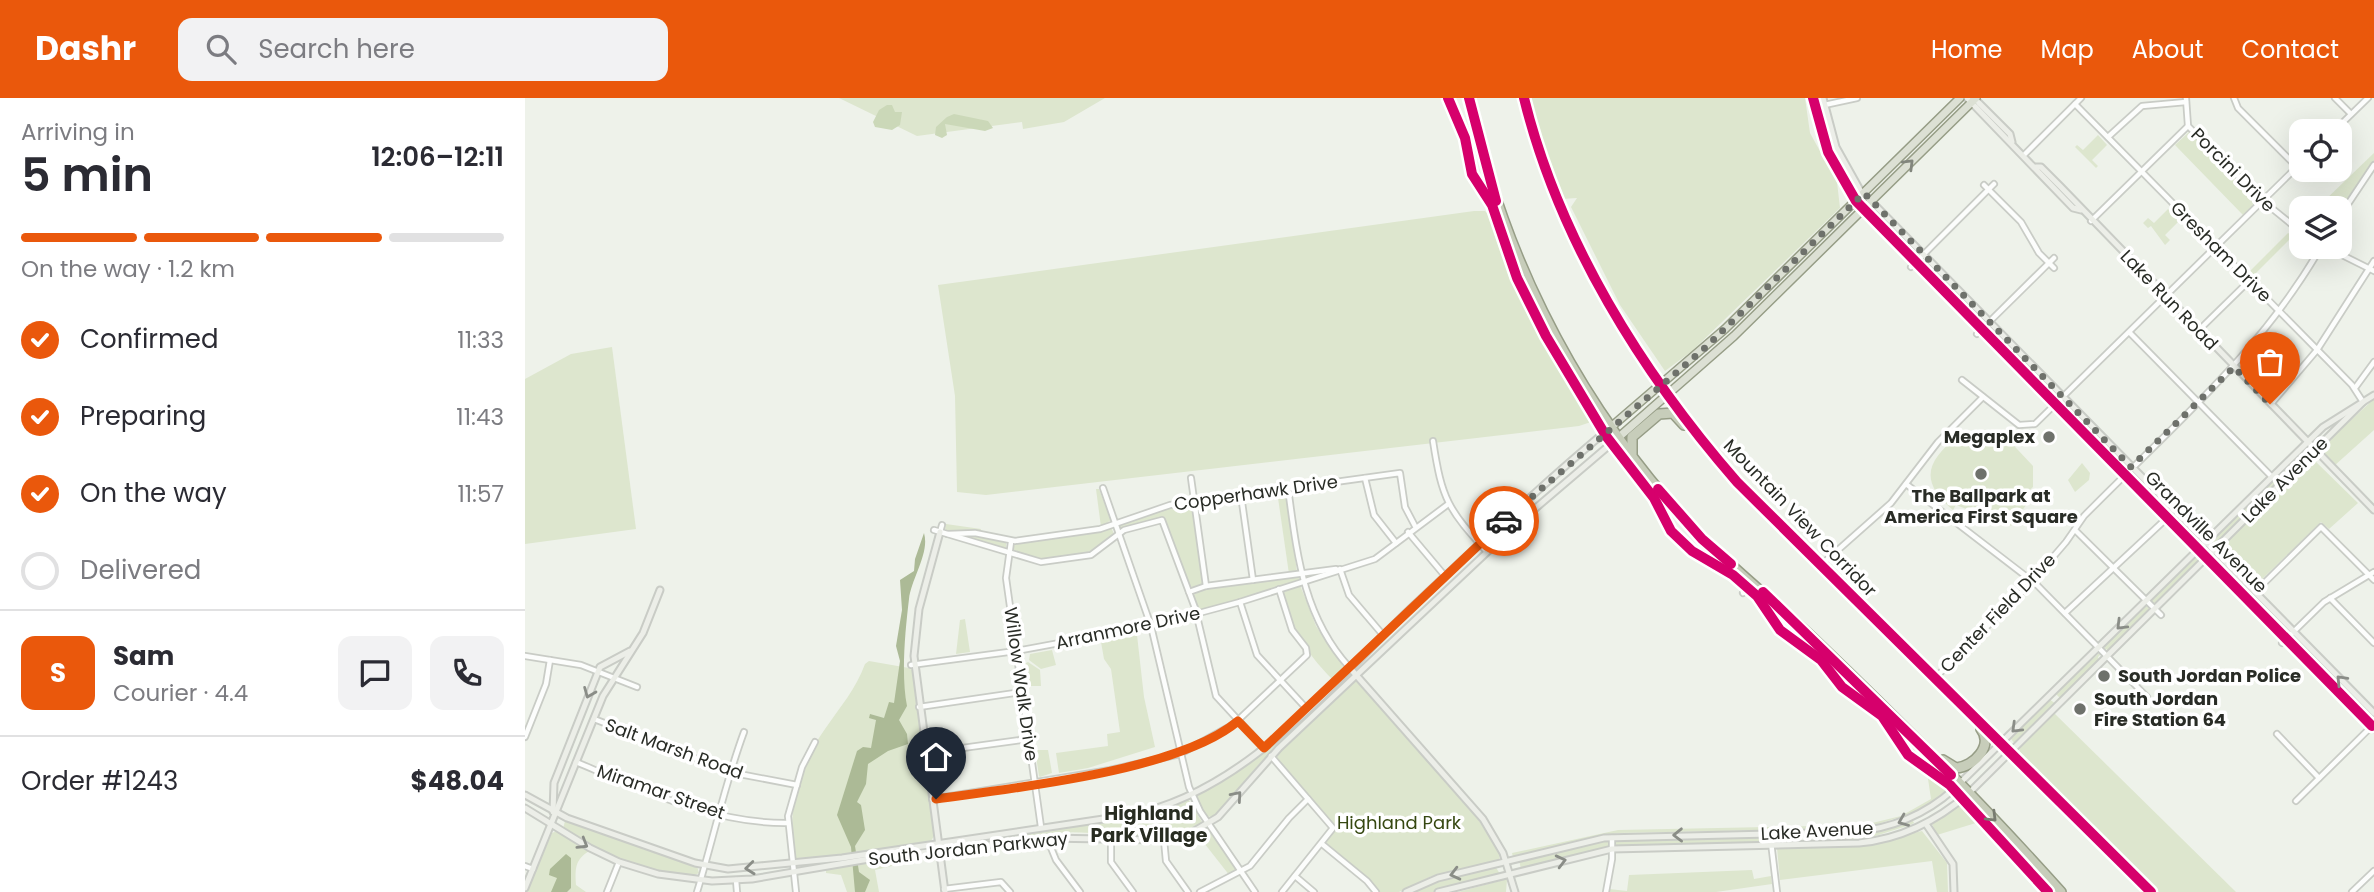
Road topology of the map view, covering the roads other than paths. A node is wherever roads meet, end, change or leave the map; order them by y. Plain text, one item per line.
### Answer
1 (1469, 98) edge
2 (1524, 98) edge
3 (1813, 98) edge
4 (1823, 98) edge
5 (1857, 98) edge
6 (1960, 98) edge
7 (2081, 98) edge
8 (2234, 98) edge
9 (2336, 98) edge
10 (2368, 98) edge
11 (1972, 99) edge
12 (2186, 100) edge
13 (2075, 104) junction
14 (1825, 106) junction
15 (1815, 107) junction
16 (2351, 114) junction
17 (2346, 119) edge
18 (2188, 126) junction
19 (2108, 138) junction
20 (2024, 155) junction
21 (2289, 156) edge
22 (2374, 165) edge
23 (2141, 172) junction
24 (2289, 175) edge
25 (1994, 184) dead end
26 (1987, 187) junction
27 (1864, 193) junction
28 (2352, 198) edge
29 (1856, 201) junction
30 (2263, 201) junction
31 (1871, 202) junction
32 (1863, 209) junction
33 (2091, 221) junction
34 (2289, 222) edge
35 (2216, 247) junction
36 (1922, 255) junction
37 (2054, 258) dead end
38 (2315, 259) edge
39 (2348, 259) edge
40 (2374, 261) edge
41 (2049, 263) junction
42 (1913, 264) junction
43 (2054, 268) dead end
44 (2371, 270) edge
45 (2249, 281) junction
46 (1768, 295) junction
47 (2165, 297) junction
48 (2280, 312) junction
49 (1989, 322) junction
50 (2199, 331) junction
51 (1979, 332) junction
52 (2130, 333) junction
53 (2317, 350) junction
54 (2374, 362) edge
55 (2234, 367) junction
56 (1962, 380) dead end
57 (1661, 385) junction
58 (2354, 388) junction
59 (1669, 394) junction
60 (2374, 394) edge
61 (1983, 397) junction
62 (2064, 399) junction
63 (2198, 402) junction
64 (2363, 402) junction
65 (2270, 404) junction
66 (2057, 406) junction
67 (1611, 427) junction
68 (1619, 437) junction
69 (1433, 441) dead end
70 (2307, 442) junction
71 (1703, 443) junction
72 (2315, 450) junction
73 (1637, 462) junction
74 (2131, 467) junction
75 (2125, 475) junction
76 (2272, 477) junction
77 (1191, 478) dead end
78 (1365, 478) junction
79 (1906, 484) junction
80 (1103, 488) dead end
81 (1288, 488) junction
82 (1241, 495) junction
83 (1194, 501) junction
84 (1447, 505) junction
85 (2374, 510) edge
86 (2167, 518) junction
87 (1115, 524) junction
88 (1415, 526) junction
89 (939, 529) joint
90 (2075, 530) junction
91 (1408, 533) junction
92 (948, 534) junction
93 (1118, 534) junction
94 (1011, 542) junction
95 (1396, 543) junction
96 (2206, 543) junction
97 (1479, 544) junction
98 (2198, 549) junction
99 (1009, 551) junction
100 (2213, 551) junction
101 (1487, 552) junction
102 (2206, 558) junction
103 (1821, 565) junction
104 (2112, 566) junction
105 (1340, 569) junction
106 (1300, 573) junction
107 (2371, 574) edge
108 (1445, 576) junction
109 (1253, 580) junction
110 (2374, 580) edge
111 (2032, 581) junction
112 (1303, 582) junction
113 (1753, 583) junction
114 (1206, 586) junction
115 (661, 587) dead end
116 (1279, 589) junction
117 (1189, 592) junction
118 (2255, 592) junction
119 (1743, 593) dead end
120 (2330, 598) junction
121 (2146, 600) junction
122 (1240, 602) junction
123 (2154, 609) junction
124 (2064, 613) junction
125 (1197, 614) junction
126 (2161, 615) dead end
127 (1151, 626) junction
128 (2294, 632) junction
129 (1383, 635) junction
130 (2284, 641) junction
131 (2374, 643) edge
132 (634, 647) junction
133 (1904, 648) junction
134 (2098, 648) junction
135 (1016, 651) junction
136 (525, 656) edge
137 (2106, 656) junction
138 (550, 660) junction
139 (913, 665) junction
140 (1349, 667) junction
141 (598, 671) junction
142 (1357, 676) junction
143 (614, 677) junction
144 (1935, 678) junction
145 (1280, 681) junction
146 (637, 687) dead end
147 (1022, 692) junction
148 (2051, 694) junction
149 (2147, 697) dead end
150 (2060, 702) junction
151 (919, 707) junction
152 (1306, 708) junction
153 (2374, 713) edge
154 (594, 719) junction
155 (1238, 721) junction
156 (1901, 725) junction
157 (2373, 726) edge
158 (744, 732) dead end
159 (2277, 734) dead end
160 (525, 737) edge
161 (1029, 738) junction
162 (815, 742) dead end
163 (2001, 743) junction
164 (1264, 748) junction
165 (2010, 752) junction
166 (925, 753) junction
167 (1180, 754) junction
168 (1271, 757) junction
169 (576, 762) junction
170 (729, 772) junction
171 (2319, 778) junction
172 (1035, 783) junction
173 (1960, 783) junction
174 (797, 785) junction
175 (1969, 793) junction
176 (1192, 794) junction
177 (525, 795) edge
178 (931, 799) junction
179 (1308, 799) junction
180 (2296, 801) dead end
181 (525, 808) edge
182 (554, 812) junction
183 (718, 815) junction
184 (550, 823) junction
185 (788, 823) junction
186 (1209, 824) junction
187 (1926, 824) junction
188 (1041, 827) junction
189 (1770, 834) junction
190 (1612, 837) junction
191 (1047, 838) junction
192 (1111, 838) junction
193 (1164, 839) junction
194 (937, 842) junction
195 (1322, 844) junction
196 (1770, 846) junction
197 (1612, 849) junction
198 (939, 852) junction
199 (868, 857) junction
200 (843, 860) junction
201 (1506, 861) junction
202 (619, 862) junction
203 (793, 862) junction
204 (525, 866) edge
205 (705, 866) junction
206 (533, 869) junction
207 (2374, 871) edge
208 (795, 872) junction
209 (1242, 872) junction
210 (1510, 874) junction
211 (1295, 876) junction
212 (701, 880) junction
213 (736, 880) junction
214 (525, 888) edge
215 (945, 890) edge
216 (607, 892) edge
217 (697, 892) edge
218 (737, 892) edge
219 (796, 892) edge
220 (1010, 892) edge
221 (1080, 892) edge
222 (1133, 892) edge
223 (1188, 892) edge
224 (1200, 892) edge
225 (1255, 892) edge
226 (1282, 892) edge
227 (1314, 892) edge
228 (1376, 892) edge
229 (1406, 892) edge
230 (1439, 892) edge
231 (1515, 892) edge
232 (1606, 892) edge
233 (1777, 892) edge
234 (1954, 892) edge
235 (2061, 892) edge
236 (2151, 892) edge
237 (2352, 892) edge

1 - 67 highway
2 - 57 highway, Mountain View Corridor
3 - 15 street, Grandville Avenue
4 - 14 street, Grandville Avenue
5 - 14 street
6 - 27 main road, South Jordan Parkway
7 - 13 street
8 - 21 street
9 - 16 street
10 - 16 street
11 - 20 street, Lake Run Road
31 -> 11 main road, South Jordan Parkway
12 - 18 street, Porcini Drive
12 - 19 street
13 - 19 street, Gresham Drive
13 - 20 street
14 - 15 street
14 - 27 street, Grandville Avenue
15 - 29 street, Grandville Avenue
16 - 17 street
18 - 23 street
18 - 30 street, Porcini Drive
19 - 23 street, Gresham Drive
20 - 33 street, Lake Run Road
22 - 28 street
23 - 33 street
23 - 35 street, Gresham Drive
24 - 30 street
25 - 26 street
26 - 36 street
26 - 41 street
27 - 29 main road, South Jordan Parkway
27 - 31 street, Grandville Avenue
29 - 32 street, Grandville Avenue
29 - 46 main road, South Jordan Parkway
30 - 34 street, Porcini Drive
30 - 35 street
31 - 32 main road, South Jordan Parkway
31 - 36 street, Grandville Avenue
32 - 42 street, Grandville Avenue
32 - 46 main road, South Jordan Parkway
33 - 47 street, Lake Run Road
35 - 45 street, Gresham Drive
35 - 47 street
36 - 42 street
36 - 49 street, Grandville Avenue
37 - 41 street
38 - 48 street, Center Field Drive
39 - 44 street
40 - 44 street
41 - 43 street
41 - 49 street
42 - 51 street, Grandville Avenue
44 - 53 street
45 - 48 street, Gresham Drive
45 - 50 street
46 - 57 main road, South Jordan Parkway
46 - 59 main road, South Jordan Parkway
47 - 50 street, Lake Run Road
47 - 52 street
48 - 53 street, Gresham Drive
48 - 55 street, Center Field Drive
49 - 51 street
49 - 62 street, Grandville Avenue
50 - 55 street, Lake Run Road
51 - 66 street, Grandville Avenue
52 - 62 street
52 - 63 street
53 - 58 street, Gresham Drive
53 - 65 street
54 - 58 street
55 - 63 street, Center Field Drive
55 - 65 street, Lake Run Road
56 - 61 street
57 - 59 highway, Mountain View Corridor
57 - 67 main road, South Jordan Parkway
58 - 64 street, Gresham Drive
59 - 68 main road, South Jordan Parkway
59 - 71 highway, Mountain View Corridor
60 - 64 street, Lake Avenue
61 - 66 street
61 - 79 street
62 - 66 street
62 - 74 street, Grandville Avenue
63 - 74 street, Center Field Drive
63 - 76 street
64 - 70 street, Lake Avenue
64 - 72 street, Lake Avenue
65 - 70 street, Lake Run Road
66 - 75 street, Grandville Avenue
67 - 68 highway
67 - 97 street, South Jordan Parkway
68 - 73 highway
68 - 101 street, South Jordan Parkway
69 - 84 street
70 - 72 street, Lake Run Road
70 - 76 street, Lake Avenue
71 - 73 highway
71 - 103 highway, Mountain View Corridor
72 - 85 street, Lake Run Road
72 - 100 street, Lake Avenue
73 - 113 highway
74 - 75 street, Center Field Drive
74 - 96 street, Grandville Avenue
75 - 86 street, Grandville Avenue
75 - 90 street, Center Field Drive
76 - 96 street, Lake Avenue
77 - 83 street
78 - 81 street, Copperhawk Drive
78 - 88 street, Copperhawk Drive
78 - 95 street
79 - 103 street
79 - 111 street
80 - 87 street
81 - 82 street, Copperhawk Drive
81 - 106 street
82 - 83 street, Copperhawk Drive
82 - 109 street
83 - 87 street, Copperhawk Drive
83 - 114 street
84 - 88 street, Arranmore Drive
84 - 97 street
86 - 98 street, Grandville Avenue
86 - 104 street
87 - 93 street
87 - 94 street, Copperhawk Drive
88 - 91 street, Arranmore Drive
89 - 92 street, Copperhawk Drive
89 - 139 street
90 - 104 street
90 - 111 street, Center Field Drive
91 - 95 street, Arranmore Drive
91 - 108 street
92 - 94 street, Copperhawk Drive
92 - 99 street, Copperhawk Drive
93 - 99 street, Copperhawk Drive
93 - 117 street, Copperhawk Drive
93 - 127 street
94 - 99 street, Willow Walk Drive
95 - 105 street, Arranmore Drive
96 - 98 street, Lake Avenue
96 - 100 street, Grandville Avenue
97 - 101 street
97 - 108 street, South Jordan Parkway
98 - 102 street, Grandville Avenue
98 - 121 street, Lake Avenue
99 - 135 street, Willow Walk Drive
100 - 102 street, Lake Avenue
100 - 118 street, Grandville Avenue
101 - 142 street, South Jordan Parkway
102 - 123 street, Lake Avenue
102 - 130 street, Grandville Avenue
103 - 133 highway, Mountain View Corridor
104 - 121 street
104 - 124 street
105 - 106 street, Arranmore Drive
105 - 112 street, Arranmore Drive
105 - 129 street
106 - 109 street, Arranmore Drive
106 - 112 street
107 - 110 street
107 - 118 street
107 - 120 street
108 - 129 street, South Jordan Parkway
109 - 114 street, Arranmore Drive
111 - 124 street
111 - 144 street, Center Field Drive
112 - 116 street, Arranmore Drive
112 - 140 street
113 - 119 street
113 - 156 highway
114 - 117 street, Arranmore Drive
115 - 132 street
116 - 122 street, Arranmore Drive
116 - 145 street
117 - 125 street
118 - 128 street, Grandville Avenue
120 - 128 street
120 - 131 street
121 - 123 street
121 -> 134 street, Lake Avenue
122 - 125 street, Arranmore Drive
122 - 145 street
123 - 126 street
123 - 137 street, Lake Avenue
124 - 134 street
125 - 127 street, Arranmore Drive
125 - 155 street
127 - 135 street, Arranmore Drive
127 - 167 street
128 - 130 street
153 -> 128 street, Grandville Avenue
129 - 140 street, South Jordan Parkway
130 - 157 street, Grandville Avenue
132 - 141 street
132 - 143 street
133 - 144 highway, Mountain View Corridor
133 - 156 highway
134 - 137 street
134 - 148 street, Lake Avenue
135 - 139 street, Arranmore Drive
135 - 147 street, Willow Walk Drive
136 - 138 street
137 - 149 street
137 - 150 street, Lake Avenue
138 - 141 street
138 - 160 street
139 - 151 street
140 - 142 street
140 - 152 street, South Jordan Parkway
141 - 143 street
141 -> 182 street
142 - 168 street, South Jordan Parkway
142 - 201 street
143 - 146 street
143 - 154 street
144 - 163 highway, Mountain View Corridor
145 - 152 street
145 - 155 street
147 - 151 street
147 - 161 street, Willow Walk Drive
148 - 150 street
148 -> 163 street, Lake Avenue
150 - 165 street, Lake Avenue
151 - 166 street
152 - 164 street, South Jordan Parkway
154 - 169 street
154 - 170 street, Salt Marsh Road
155 - 164 street
155 - 167 street
156 - 173 highway
157 - 171 street
158 - 170 street
159 - 171 street
161 - 166 street
161 - 172 street, Willow Walk Drive
162 - 174 street
163 - 165 highway, Mountain View Corridor
163 - 173 street, Lake Avenue
164 - 176 street, South Jordan Parkway
165 - 175 street, Lake Avenue
165 - 236 highway, Mountain View Corridor
166 - 178 street
167 - 172 street
167 - 176 street
168 - 179 street
186 -> 168 street, South Jordan Parkway
169 - 182 street
169 - 183 street, Miramar Street
170 - 174 street, Salt Marsh Road
170 - 183 street
171 - 180 street
172 - 178 street
172 - 188 street, Willow Walk Drive
173 - 175 highway
173 -> 189 street, Lake Avenue
174 - 185 street
175 - 187 street, Lake Avenue
175 -> 235 highway
176 - 186 street
176 - 188 street, South Jordan Parkway
177 - 182 street, South Jordan Parkway
178 - 194 street
179 - 195 street
179 - 209 street
181 - 184 street, South Jordan Parkway
182 - 184 street
182 - 205 street, South Jordan Parkway
183 - 185 street, Miramar Street
183 - 205 street
184 -> 202 street, South Jordan Parkway
184 - 206 street
185 - 203 street
186 - 193 street, South Jordan Parkway
186 - 209 street
187 - 196 street, Lake Avenue
187 - 234 street
188 - 194 street, South Jordan Parkway
189 -> 190 street, Lake Avenue
189 - 196 street
190 - 197 street
190 - 201 street, Lake Avenue
191 - 192 street, South Jordan Parkway
191 - 198 street, South Jordan Parkway
191 - 221 street
192 - 193 street, South Jordan Parkway
192 - 222 street
193 - 223 street
194 - 198 street
194 - 199 street, South Jordan Parkway
195 - 211 street
195 - 228 street
196 - 197 street, Lake Avenue
196 - 233 street
210 -> 197 street, Lake Avenue
197 - 232 street
198 - 199 street, South Jordan Parkway
198 - 215 street
199 - 200 street, South Jordan Parkway
200 - 203 street, South Jordan Parkway
200 - 208 street, South Jordan Parkway
201 - 210 street
201 -> 229 street, Lake Avenue
202 - 212 street, South Jordan Parkway
202 - 216 street
203 -> 205 street, South Jordan Parkway
203 - 208 street
204 - 206 street
205 - 212 street
206 - 214 street
207 - 237 street
208 - 213 street, South Jordan Parkway
208 - 219 street
209 - 224 street
209 - 225 street
210 - 230 street, Lake Avenue
210 - 231 street
211 - 226 street
211 - 227 street
212 - 213 street, South Jordan Parkway
212 - 217 street
213 - 218 street
215 - 220 street

